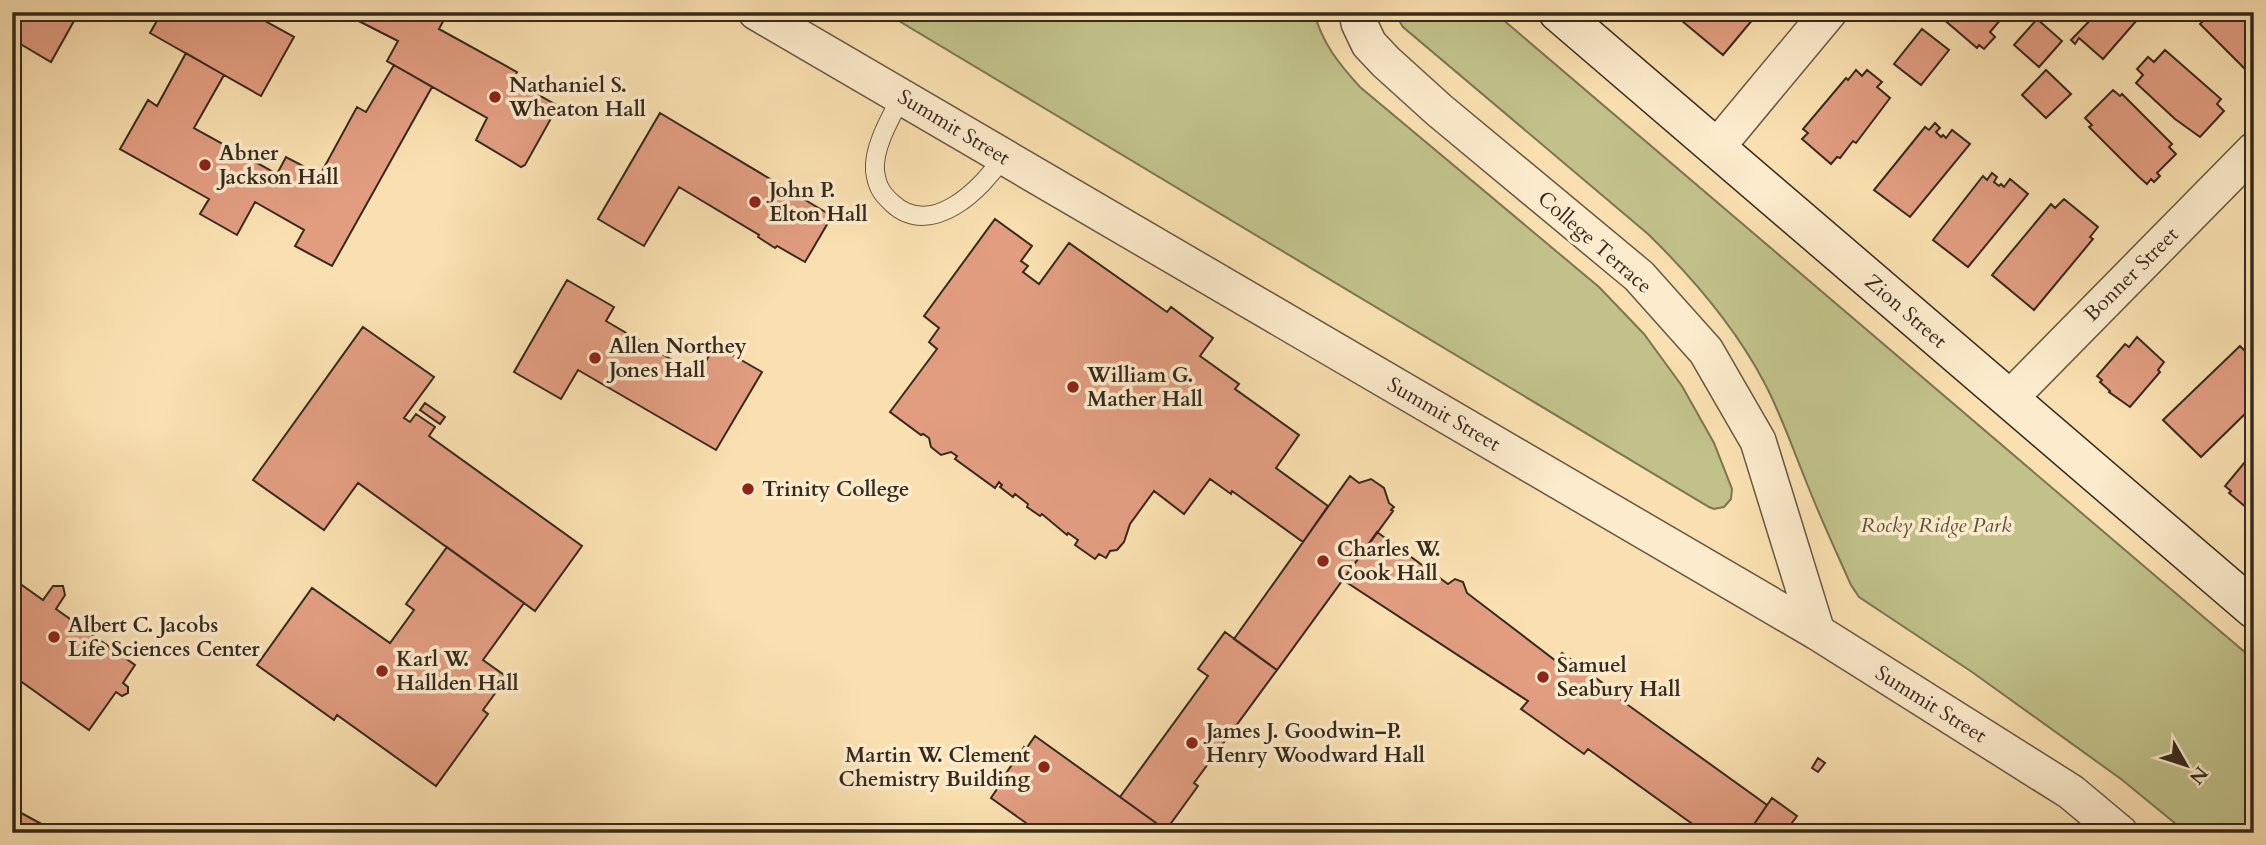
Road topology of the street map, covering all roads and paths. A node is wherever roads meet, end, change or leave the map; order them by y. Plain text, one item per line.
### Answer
1 (756, 12) edge
2 (1357, 12) edge
3 (1558, 12) edge
4 (1829, 12) edge
5 (902, 96) junction
6 (1716, 148) junction
7 (2254, 150) edge
8 (1004, 156) junction
9 (2008, 399) junction
10 (2254, 609) edge
11 (1816, 632) junction
12 (2120, 833) edge

1 - 5 street, Summit Street
2 - 11 street, College Terrace
3 - 6 main road, Zion Street
4 - 6 street
5 - 8 street, Summit Street
5 - 8 lane
6 - 9 main road, Zion Street
7 - 9 street, Bonner Street
8 - 11 street, Summit Street
9 - 10 main road, Zion Street
11 - 12 street, Summit Street

